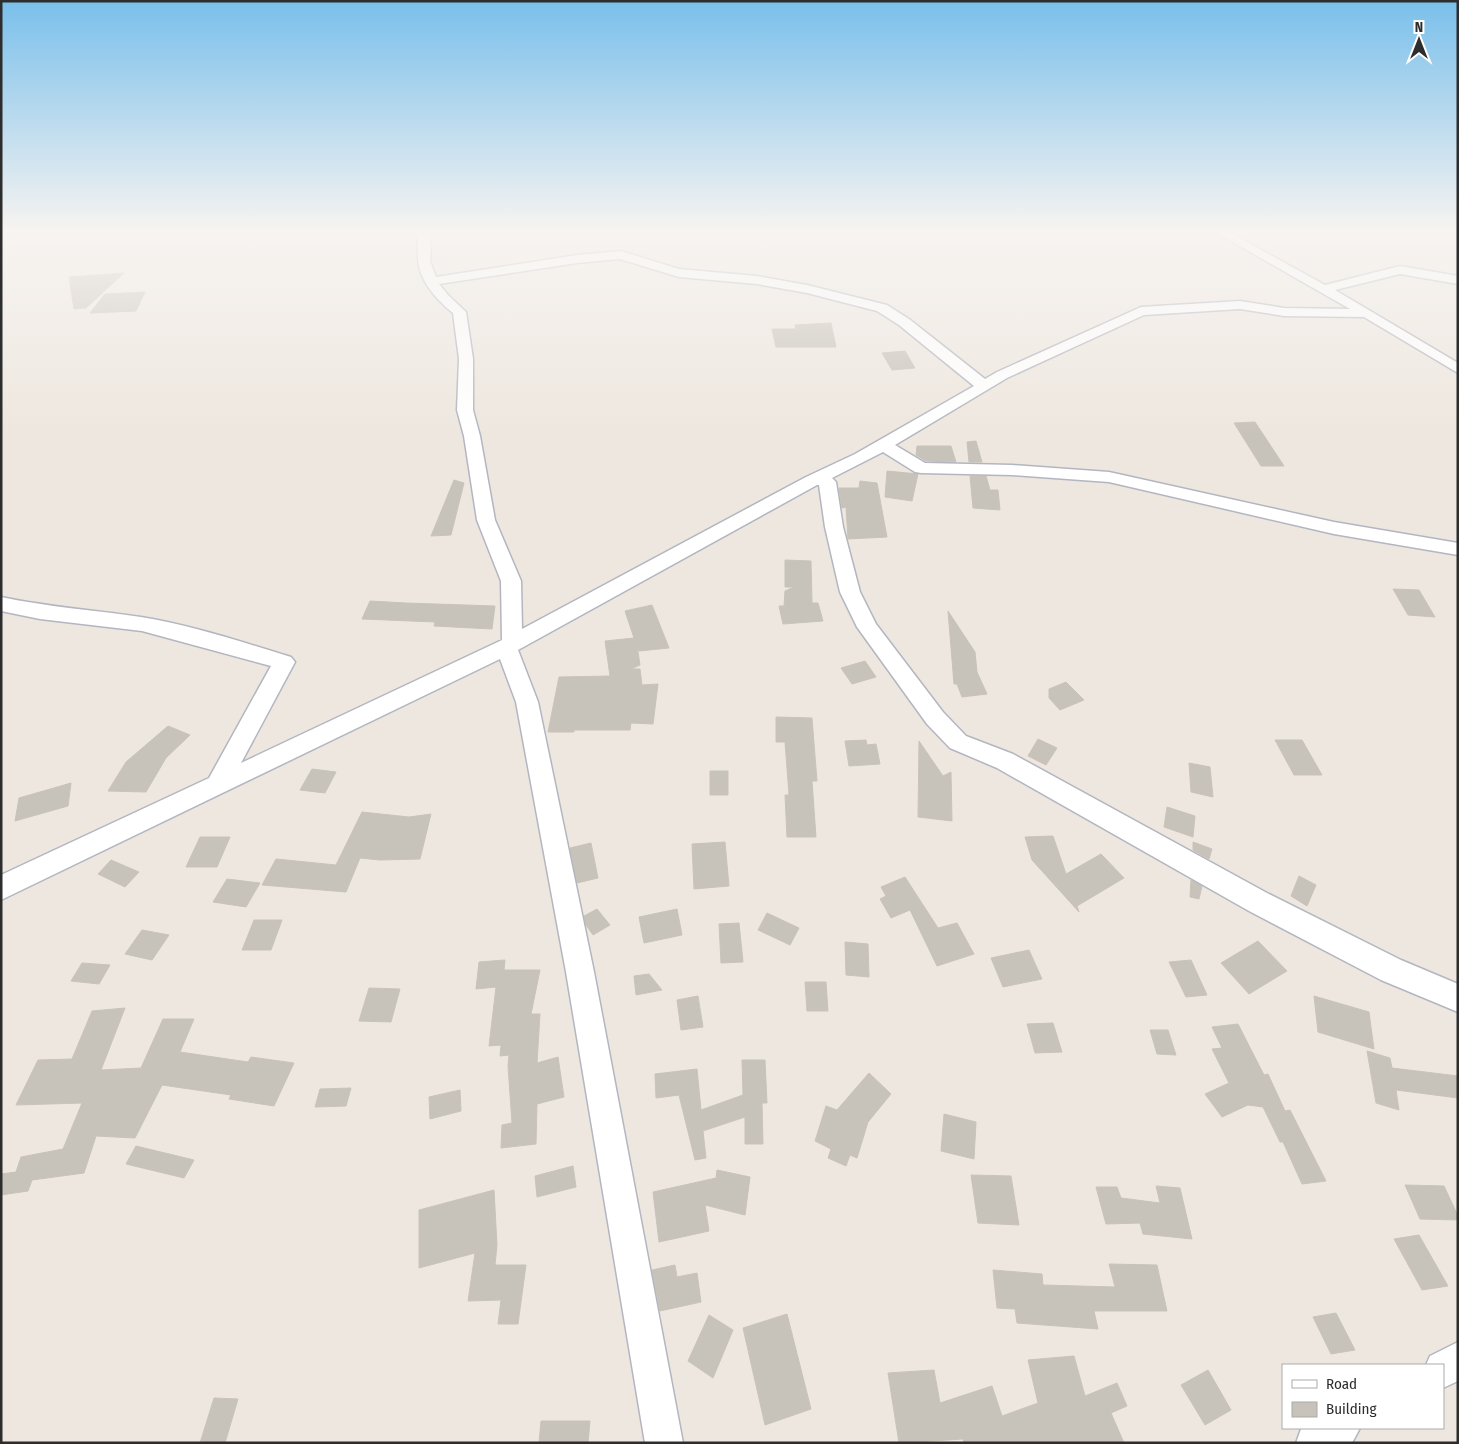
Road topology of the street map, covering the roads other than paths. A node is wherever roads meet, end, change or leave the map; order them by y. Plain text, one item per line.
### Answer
1 (445, 299) edge
2 (848, 299) edge
3 (1342, 299) edge
4 (1367, 313) junction
5 (1458, 369) edge
6 (984, 386) junction
7 (883, 445) junction
8 (812, 481) junction
9 (1458, 549) edge
10 (1, 604) edge
11 (509, 645) junction
12 (217, 785) junction
13 (1, 888) edge
14 (1458, 998) edge
15 (1458, 1360) edge
16 (1444, 1368) edge
17 (1339, 1429) edge
18 (664, 1443) edge
19 (1315, 1443) edge

1 - 11 street
2 - 6 street
3 - 4 street
4 - 5 street
4 - 6 street
6 - 7 street
7 - 8 street
7 - 9 street
8 - 11 street
8 - 14 street
10 - 12 street
11 - 12 street
11 - 18 street
12 - 13 street
15 - 16 street
17 - 19 street

